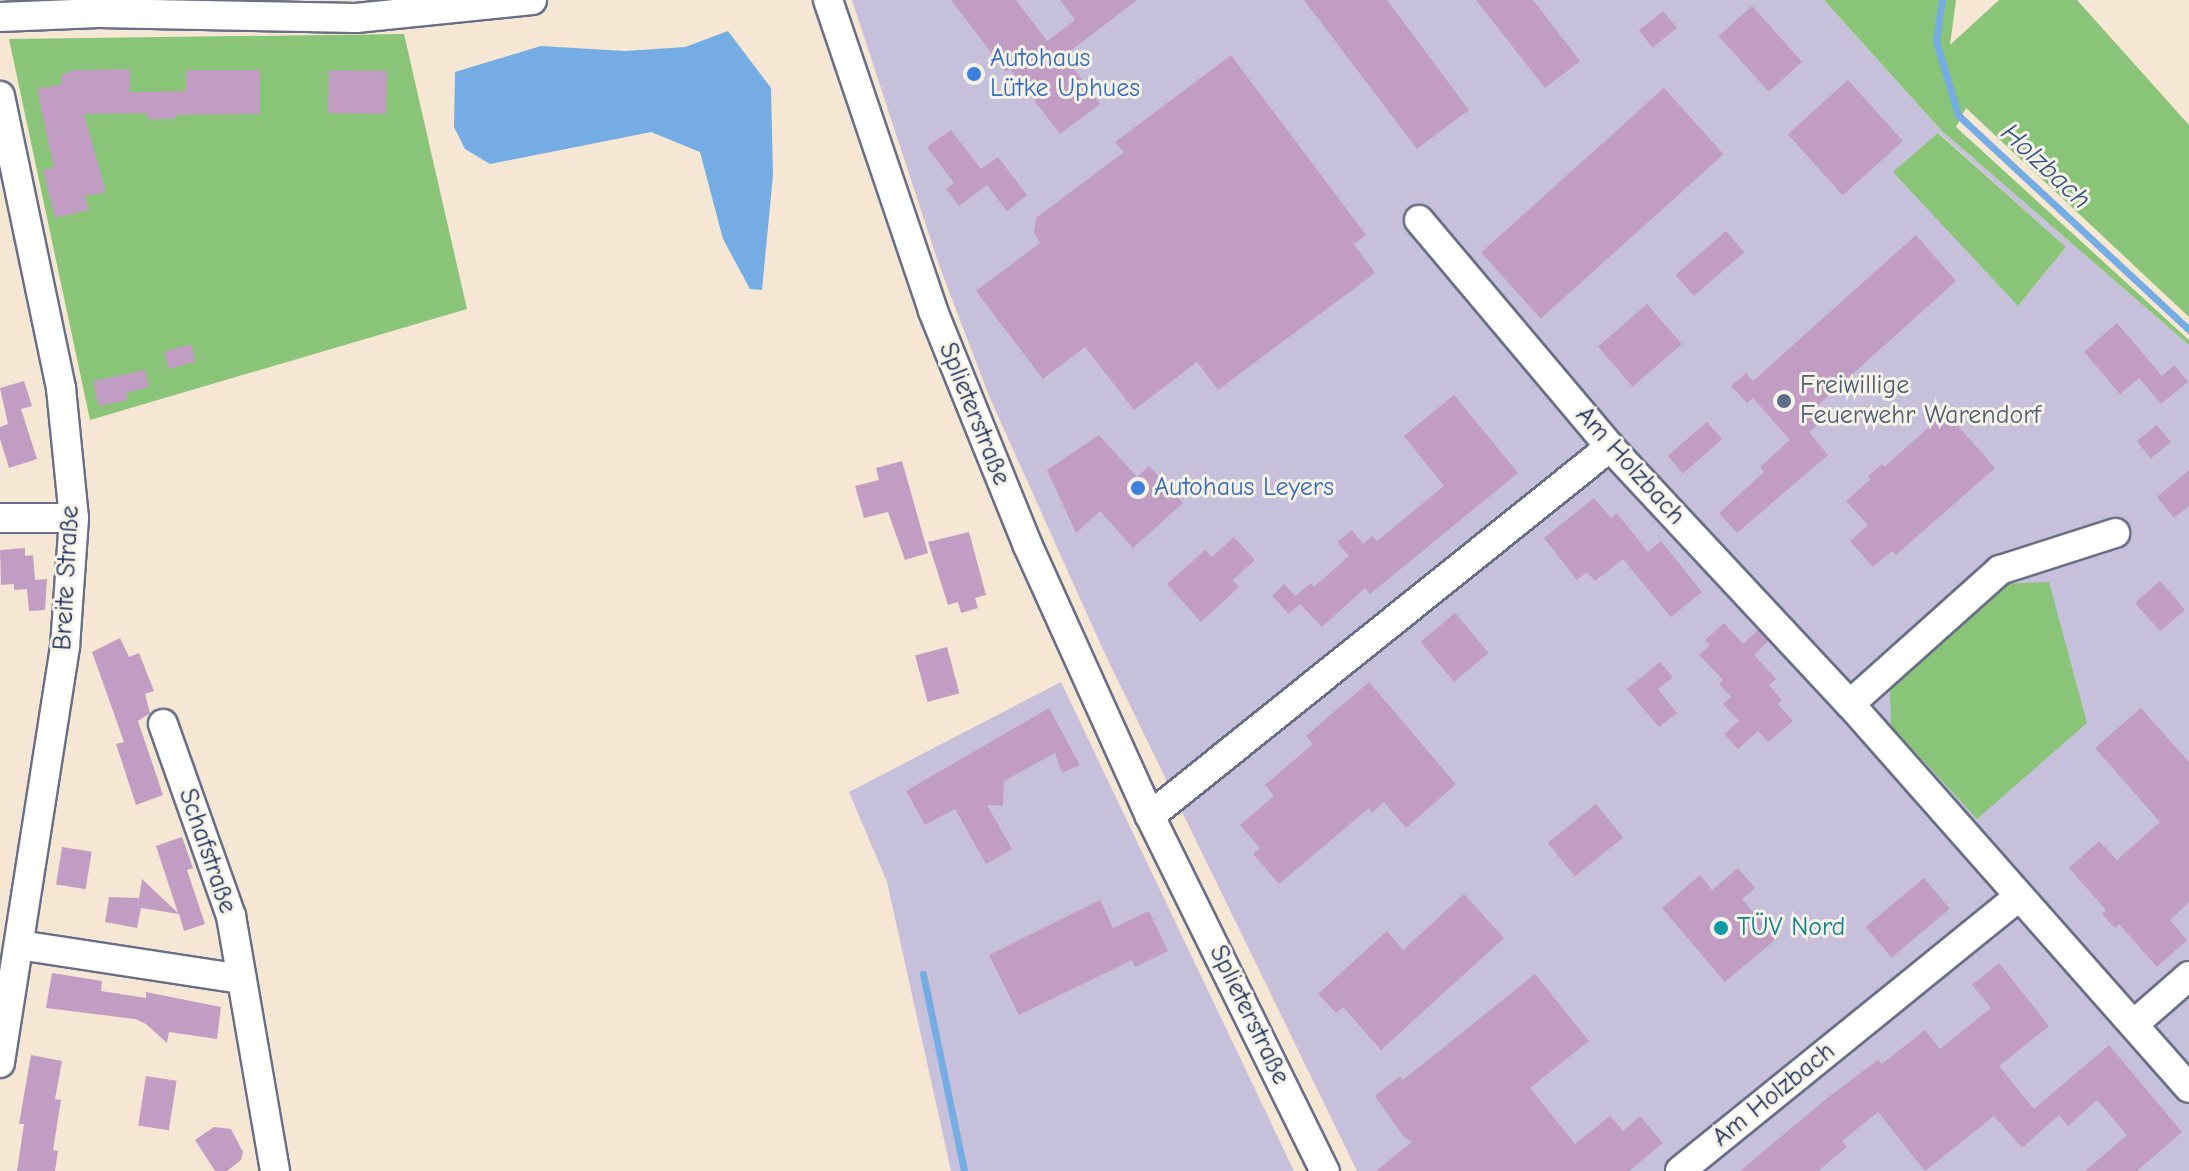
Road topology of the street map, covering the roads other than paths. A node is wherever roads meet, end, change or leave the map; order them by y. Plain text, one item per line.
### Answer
1 (532, 0) edge
2 (828, 0) edge
3 (0, 17) edge
4 (0, 96) edge
5 (1419, 220) dead end
6 (1610, 447) junction
7 (0, 518) edge
8 (74, 518) junction
9 (2115, 533) dead end
10 (1850, 704) junction
11 (163, 724) dead end
12 (1150, 816) junction
13 (2018, 897) junction
14 (19, 945) junction
15 (2189, 976) edge
16 (241, 979) junction
17 (2134, 1024) junction
18 (0, 1063) edge
19 (2189, 1088) edge
20 (275, 1171) edge
21 (1325, 1171) edge
22 (1680, 1171) edge

1 - 3 street
2 - 12 street, Splieterstraße
4 - 8 street, Breite Straße
5 - 6 street, Am Holzbach
6 - 10 street, Am Holzbach
6 - 12 street
7 - 8 street
8 - 14 street, Breite Straße
9 - 10 street
10 - 13 street, Am Holzbach
11 - 16 street, Schafstraße
12 - 21 street, Splieterstraße
13 - 17 street, Am Holzbach
13 - 22 street, Am Holzbach
14 - 16 street
14 - 18 street, Breite Straße
15 - 17 street
16 - 20 street, Schafstraße
17 - 19 street, Am Holzbach

